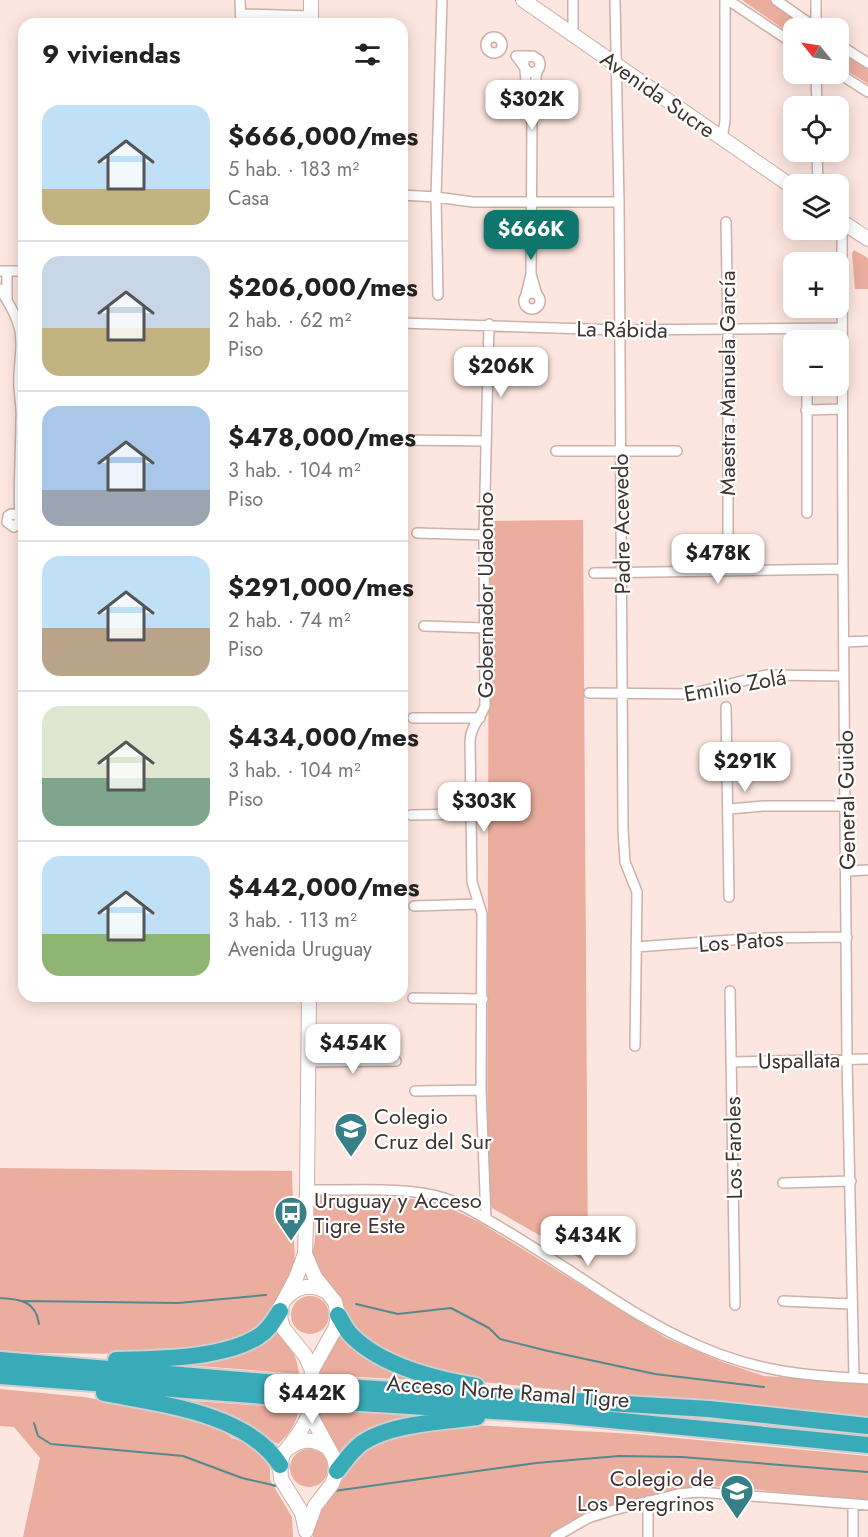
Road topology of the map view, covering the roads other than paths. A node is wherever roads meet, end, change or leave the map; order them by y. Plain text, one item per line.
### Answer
1 (240, 0) edge
2 (311, 0) edge
3 (442, 0) edge
4 (523, 0) edge
5 (573, 0) edge
6 (615, 0) edge
7 (727, 0) edge
8 (776, 0) edge
9 (816, 0) edge
10 (241, 18) edge
11 (311, 18) edge
12 (802, 18) edge
13 (816, 18) edge
14 (573, 34) junction
15 (783, 37) edge
16 (507, 51) dead end
17 (849, 51) edge
18 (526, 63) junction
19 (868, 63) edge
20 (616, 64) junction
21 (538, 70) junction
22 (849, 80) edge
23 (868, 92) edge
24 (532, 118) junction
25 (722, 138) junction
26 (783, 180) edge
27 (408, 195) edge
28 (435, 196) junction
29 (531, 202) junction
30 (619, 202) junction
31 (726, 222) dead end
32 (849, 226) edge
33 (868, 239) edge
34 (840, 240) edge
35 (4, 271) edge
36 (531, 274) junction
37 (0, 290) edge
38 (526, 295) junction
39 (537, 295) junction
40 (438, 296) dead end
41 (7, 300) junction
42 (408, 322) edge
43 (489, 324) junction
44 (842, 328) junction
45 (18, 329) edge
46 (728, 329) junction
47 (619, 330) junction
48 (807, 396) edge
49 (806, 410) junction
50 (843, 410) junction
51 (408, 440) edge
52 (486, 441) junction
53 (677, 451) dead end
54 (556, 452) dead end
55 (620, 452) junction
56 (18, 508) edge
57 (807, 513) dead end
58 (15, 516) dead end
59 (417, 533) dead end
60 (484, 535) junction
61 (728, 545) dead end
62 (843, 569) junction
63 (594, 573) dead end
64 (622, 573) junction
65 (424, 626) dead end
66 (485, 628) junction
67 (868, 641) edge
68 (844, 642) junction
69 (844, 676) junction
70 (589, 693) dead end
71 (623, 694) junction
72 (726, 707) dead end
73 (413, 718) dead end
74 (480, 718) junction
75 (845, 806) junction
76 (729, 809) junction
77 (471, 814) junction
78 (411, 815) dead end
79 (868, 870) edge
80 (847, 871) junction
81 (729, 897) dead end
82 (480, 904) junction
83 (414, 906) dead end
84 (847, 937) junction
85 (636, 947) junction
86 (730, 991) dead end
87 (413, 998) dead end
88 (483, 999) junction
89 (309, 1002) edge
90 (635, 1046) dead end
91 (847, 1059) junction
92 (868, 1059) edge
93 (396, 1060) dead end
94 (309, 1062) junction
95 (731, 1062) junction
96 (481, 1090) junction
97 (415, 1091) dead end
98 (850, 1181) junction
99 (783, 1183) dead end
100 (308, 1190) junction
101 (486, 1219) junction
102 (304, 1254) junction
103 (327, 1292) junction
104 (783, 1301) dead end
105 (852, 1304) junction
106 (283, 1305) junction
107 (735, 1305) dead end
108 (339, 1315) junction
109 (329, 1337) junction
110 (295, 1341) junction
111 (5, 1368) edge
112 (312, 1370) junction
113 (46, 1371) junction
114 (854, 1378) junction
115 (868, 1379) edge
116 (327, 1393) junction
117 (550, 1398) junction
118 (310, 1414) junction
119 (559, 1415) junction
120 (868, 1426) edge
121 (868, 1445) edge
122 (287, 1449) junction
123 (332, 1453) junction
124 (280, 1465) junction
125 (337, 1471) junction
126 (329, 1488) junction
127 (289, 1490) junction
128 (648, 1501) junction
129 (853, 1504) junction
130 (868, 1506) edge
131 (306, 1534) edge
132 (555, 1537) edge
133 (648, 1537) edge
134 (853, 1537) edge

1 - 10 street
2 - 11 main road
3 - 28 street
4 - 14 main road, Avenida Sucre
5 - 14 street
6 - 20 street, Padre Acevedo
7 - 15 street
7 - 25 street
8 - 12 street
9 - 13 street
14 - 20 main road, Avenida Sucre
16 - 18 street
17 - 19 street
18 - 21 street
18 - 21 street
18 - 24 street
20 - 25 main road, Avenida Sucre
20 - 30 street, Padre Acevedo
21 - 24 street
22 - 23 street
24 - 29 street
25 - 26 main road, Avenida Sucre
27 - 28 street
28 - 29 street
28 - 40 street
29 - 30 street
29 - 36 street
30 - 47 street, Padre Acevedo
31 - 46 street, Maestra Manuela García
32 - 33 main road
34 - 44 street, General Guido
35 - 41 street
36 - 38 street
36 - 39 street
37 - 41 street
38 - 39 street
38 - 39 street
41 - 45 street
42 - 43 street, La Rábida
43 - 47 street, La Rábida
43 - 52 street, Gobernador Udaondo
44 - 46 street, La Rábida
44 - 50 street, General Guido
46 - 47 street, La Rábida
46 - 61 street, Maestra Manuela García
47 - 55 street, Padre Acevedo
48 - 49 street
49 - 50 street
49 - 57 street
50 - 62 street, General Guido
51 - 52 street
52 - 60 street, Gobernador Udaondo
53 - 55 street
54 - 55 street
55 - 64 street, Padre Acevedo
56 - 58 street
59 - 60 street
60 - 66 street, Gobernador Udaondo
62 - 64 street
62 - 68 street, General Guido
63 - 64 street
64 - 71 street, Padre Acevedo
65 - 66 street
66 - 74 street, Gobernador Udaondo
67 - 68 street
68 - 69 street, General Guido
69 - 71 street, Emilio Zolá
69 - 75 street, General Guido
70 - 71 street, Emilio Zolá
71 - 85 street, Padre Acevedo
72 - 76 street
73 - 74 street
74 - 77 street, Gobernador Udaondo
75 - 76 street
75 - 80 street, General Guido
76 - 81 street
77 - 78 street
77 - 82 street, Gobernador Udaondo
79 - 80 street
80 - 84 street, General Guido
82 - 83 street
82 - 88 street, Gobernador Udaondo
84 - 85 street, Los Patos
84 - 91 street, General Guido
85 - 90 street, Padre Acevedo
86 - 95 street, Los Faroles
87 - 88 street
88 - 96 street, Gobernador Udaondo
89 - 94 main road
91 - 92 street, Uspallata
91 - 95 street, Uspallata
91 - 98 street, General Guido
93 - 94 street
94 - 100 main road
95 - 107 street, Los Faroles
96 - 97 street
96 - 101 street, Gobernador Udaondo
98 - 99 street
98 - 105 street, General Guido
100 - 101 street
100 - 102 main road
101 - 114 street
102 - 103 main road
102 - 106 main road
103 - 106 main road
103 - 108 main road
104 - 105 street
105 - 114 street, General Guido
106 - 110 main road
106 - 113 highway
108 - 109 main road
108 - 117 highway
109 - 110 main road
109 - 112 main road
110 - 112 main road
111 - 113 highway, Acceso Norte Ramal Tigre
112 - 118 main road
113 - 116 highway, Acceso Norte Ramal Tigre, bridge
113 - 124 highway
114 - 115 street
116 - 117 highway, Acceso Norte Ramal Tigre
116 - 119 highway, Acceso Norte Ramal Tigre
117 - 120 highway, Acceso Norte Ramal Tigre
118 - 122 main road
118 - 123 main road
119 - 121 highway, Acceso Norte Ramal Tigre
119 - 125 highway
122 - 123 main road
122 - 124 main road
123 - 125 main road
124 - 127 main road
125 - 126 main road
126 - 127 main road
126 - 131 main road
127 - 131 main road
128 - 129 street
128 - 132 street
128 - 133 street
129 - 130 street
129 - 134 street

